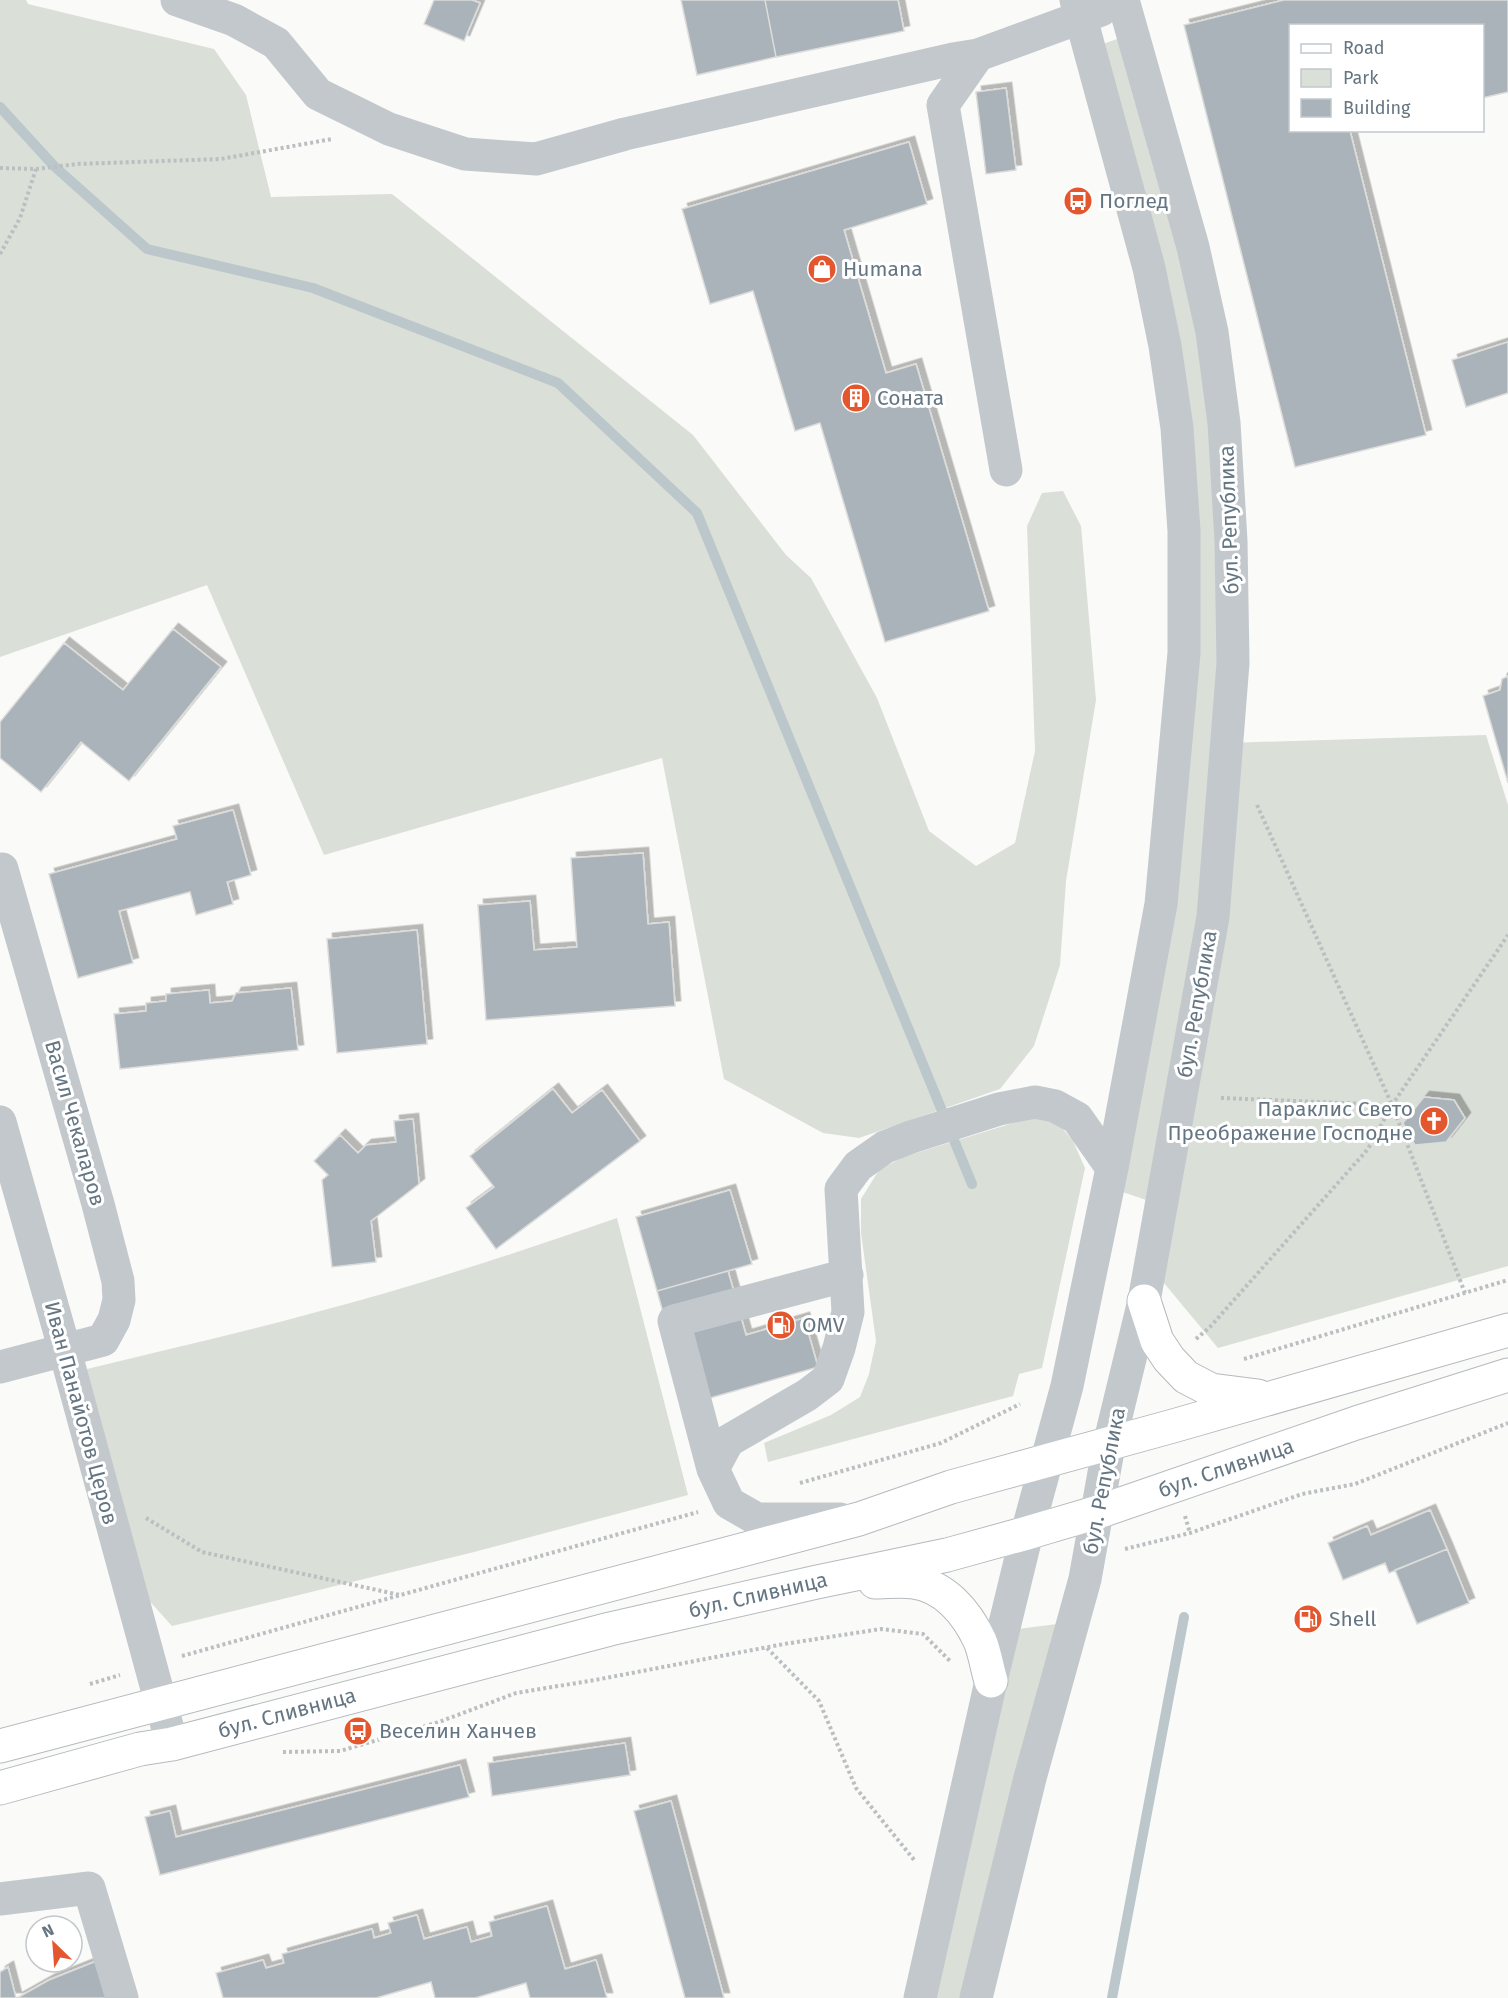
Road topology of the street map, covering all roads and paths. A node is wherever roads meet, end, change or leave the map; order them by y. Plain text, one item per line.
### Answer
1 (177, 0) edge
2 (1126, 1) edge
3 (1078, 8) edge
4 (978, 55) junction
5 (333, 139) dead end
6 (0, 168) edge
7 (36, 168) junction
8 (0, 254) edge
9 (1006, 470) dead end
10 (1256, 803) dead end
11 (0, 869) edge
12 (1508, 935) edge
13 (1221, 1098) dead end
14 (1392, 1105) junction
15 (0, 1122) edge
16 (1112, 1168) junction
17 (847, 1275) junction
18 (1508, 1280) edge
19 (1464, 1293) junction
20 (1144, 1301) junction
21 (1508, 1330) edge
22 (65, 1351) junction
23 (1169, 1359) junction
24 (1243, 1360) dead end
25 (0, 1367) edge
26 (1508, 1375) edge
27 (1275, 1397) junction
28 (1020, 1404) dead end
29 (1508, 1423) edge
30 (1109, 1445) junction
31 (1046, 1461) junction
32 (713, 1469) junction
33 (796, 1484) dead end
34 (729, 1503) junction
35 (137, 1512) dead end
36 (1098, 1512) junction
37 (859, 1519) junction
38 (1027, 1533) junction
39 (1122, 1550) dead end
40 (816, 1582) junction
41 (400, 1595) junction
42 (766, 1648) junction
43 (149, 1665) junction
44 (953, 1671) dead end
45 (991, 1681) junction
46 (89, 1684) dead end
47 (160, 1704) junction
48 (172, 1744) junction
49 (0, 1746) edge
50 (274, 1752) dead end
51 (0, 1788) edge
52 (922, 1855) dead end
53 (0, 1899) edge
54 (122, 1998) edge
55 (920, 1998) edge
56 (976, 1998) edge

1 - 4 street
2 - 3 street
2 - 20 street, бул. Република
3 - 4 street
3 - 16 street
4 - 9 street
5 - 7 path
6 - 7 path
7 - 8 path
10 - 14 path
11 - 22 street, Васил Чекаларов
12 - 14 path
13 - 14 path
14 - 19 path
14 - 23 path
15 - 22 street, Иван Панайотов Церов
16 - 17 street
16 - 31 street
17 - 32 street
17 - 32 street
18 - 19 path
19 - 24 path
20 - 23 main road
20 - 30 street, бул. Република
21 - 27 main road, бул. Сливница
22 - 25 street
22 - 43 street, Иван Панайотов Церов
23 - 27 main road
26 - 36 main road, бул. Сливница
27 - 30 main road, бул. Сливница
28 - 33 path
29 - 39 path
30 - 31 main road, бул. Сливница
30 - 36 street, бул. Република
31 - 37 main road, бул. Сливница
31 - 38 street
32 - 34 street
34 - 37 street
34 - 41 path
35 - 41 path
36 - 38 main road, бул. Сливница
36 - 56 street, бул. Република
37 - 47 main road, бул. Сливница
38 - 40 main road, бул. Сливница
38 - 45 street
40 - 45 main road
40 - 48 main road, бул. Сливница
41 - 43 path
42 - 44 path
42 - 50 path
42 - 52 path
43 - 46 path
43 - 47 street, Иван Панайотов Церов
45 - 55 street
47 - 48 street, Иван Панайотов Церов
47 - 49 main road, бул. Сливница
48 - 51 main road, бул. Сливница
53 - 54 street

